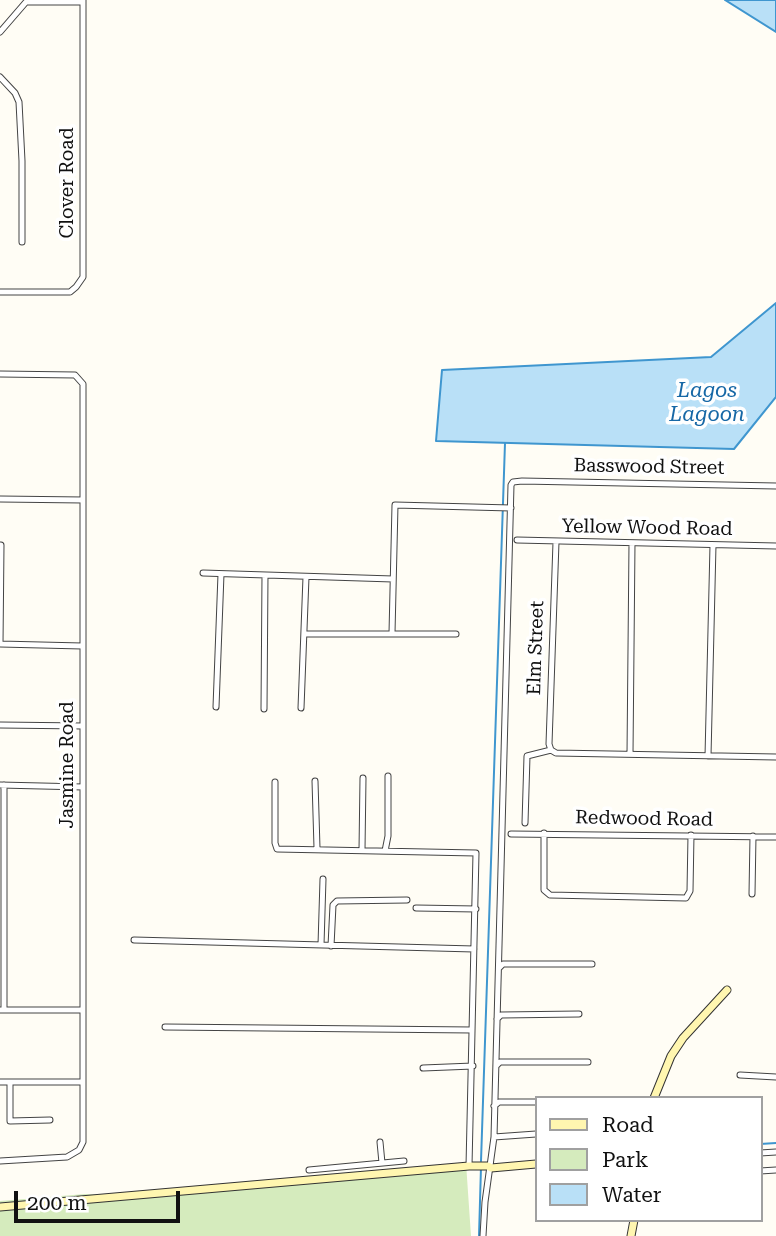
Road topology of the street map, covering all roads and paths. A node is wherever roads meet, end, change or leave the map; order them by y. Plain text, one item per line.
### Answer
1 (27, 1) edge
2 (45, 1) edge
3 (83, 1) edge
4 (0, 32) edge
5 (0, 77) edge
6 (22, 242) dead end
7 (0, 292) edge
8 (0, 374) edge
9 (776, 486) edge
10 (0, 499) edge
11 (83, 500) junction
12 (509, 508) junction
13 (517, 540) dead end
14 (556, 542) junction
15 (632, 543) junction
16 (1, 545) edge
17 (713, 545) junction
18 (776, 545) edge
19 (203, 573) dead end
20 (220, 574) junction
21 (265, 575) junction
22 (306, 577) junction
23 (393, 579) junction
24 (392, 633) junction
25 (304, 634) junction
26 (457, 634) dead end
27 (0, 644) edge
28 (82, 646) junction
29 (216, 707) dead end
30 (301, 708) dead end
31 (264, 709) dead end
32 (0, 725) edge
33 (83, 726) junction
34 (553, 752) junction
35 (629, 754) junction
36 (708, 755) junction
37 (776, 757) edge
38 (388, 776) dead end
39 (363, 778) dead end
40 (316, 781) dead end
41 (275, 782) dead end
42 (2, 785) edge
43 (83, 787) junction
44 (525, 823) dead end
45 (544, 833) junction
46 (511, 834) dead end
47 (691, 835) junction
48 (753, 836) junction
49 (776, 837) edge
50 (317, 848) junction
51 (362, 850) junction
52 (385, 850) junction
53 (323, 879) dead end
54 (752, 894) dead end
55 (407, 900) dead end
56 (416, 908) dead end
57 (476, 909) junction
58 (2, 931) edge
59 (134, 940) dead end
60 (321, 945) junction
61 (331, 946) junction
62 (474, 949) junction
63 (592, 964) dead end
64 (499, 968) junction
65 (727, 990) dead end
66 (2, 1010) edge
67 (82, 1010) junction
68 (579, 1014) dead end
69 (497, 1019) junction
70 (165, 1027) dead end
71 (472, 1030) junction
72 (588, 1062) dead end
73 (473, 1066) junction
74 (496, 1066) junction
75 (424, 1068) dead end
76 (740, 1075) dead end
77 (776, 1077) edge
78 (0, 1082) edge
79 (10, 1082) junction
80 (83, 1082) junction
81 (655, 1096) edge
82 (534, 1102) edge
83 (495, 1106) junction
84 (50, 1120) dead end
85 (534, 1134) edge
86 (494, 1137) junction
87 (380, 1142) dead end
88 (0, 1161) edge
89 (404, 1161) dead end
90 (384, 1163) junction
91 (534, 1164) edge
92 (470, 1166) junction
93 (490, 1167) junction
94 (309, 1170) dead end
95 (388, 1173) junction
96 (0, 1207) edge
97 (483, 1236) edge

1 - 2 street
1 - 4 street
2 - 3 street
3 - 7 street, Clover Road
5 - 6 street
8 - 11 street, Jasmine Road
9 - 12 street, Basswood Street
10 - 11 street
11 - 28 street, Jasmine Road
12 - 23 street
12 - 64 street
13 - 14 street, Yellow Wood Road
14 - 15 street, Yellow Wood Road
14 - 34 street, Elm Street
15 - 17 street, Yellow Wood Road
15 - 35 street
16 - 27 street
17 - 18 street, Yellow Wood Road
17 - 36 street
19 - 20 street
20 - 21 street
20 - 29 street
21 - 22 street
21 - 31 street
22 - 23 street
22 - 25 street
23 - 24 street
24 - 25 street
24 - 26 street
25 - 30 street
27 - 28 street
28 - 33 street, Jasmine Road
32 - 33 street
33 - 43 street, Jasmine Road
34 - 35 street
34 - 44 street
35 - 36 street
36 - 37 street
38 - 52 street
39 - 51 street
40 - 50 street
41 - 50 street
42 - 43 street
42 - 58 street
43 - 67 street, Jasmine Road
45 - 46 street, Redwood Road
45 - 47 street, Redwood Road
45 - 47 street
47 - 48 street, Redwood Road
48 - 49 street, Redwood Road
48 - 54 street
50 - 51 street
51 - 52 street
52 - 57 street
53 - 60 street
55 - 61 street
56 - 57 street
57 - 62 street
58 - 66 street
59 - 60 street
60 - 61 street
61 - 62 street
62 - 71 street
63 - 64 street
64 - 69 street
65 - 81 street
66 - 67 street
67 - 80 street, Jasmine Road
68 - 69 street
69 - 74 street
70 - 71 street
71 - 73 street
72 - 74 street
73 - 75 street
73 - 92 street
74 - 83 street
76 - 77 street
78 - 79 street
79 - 80 street
79 - 84 street
80 - 88 street, Jasmine Road
82 - 83 street
83 - 86 street
85 - 86 street
86 - 93 street
87 - 90 street
89 - 90 street
90 - 94 street
90 - 95 street
91 - 93 street
92 - 93 street
92 - 95 street
93 - 97 street
95 - 96 street

